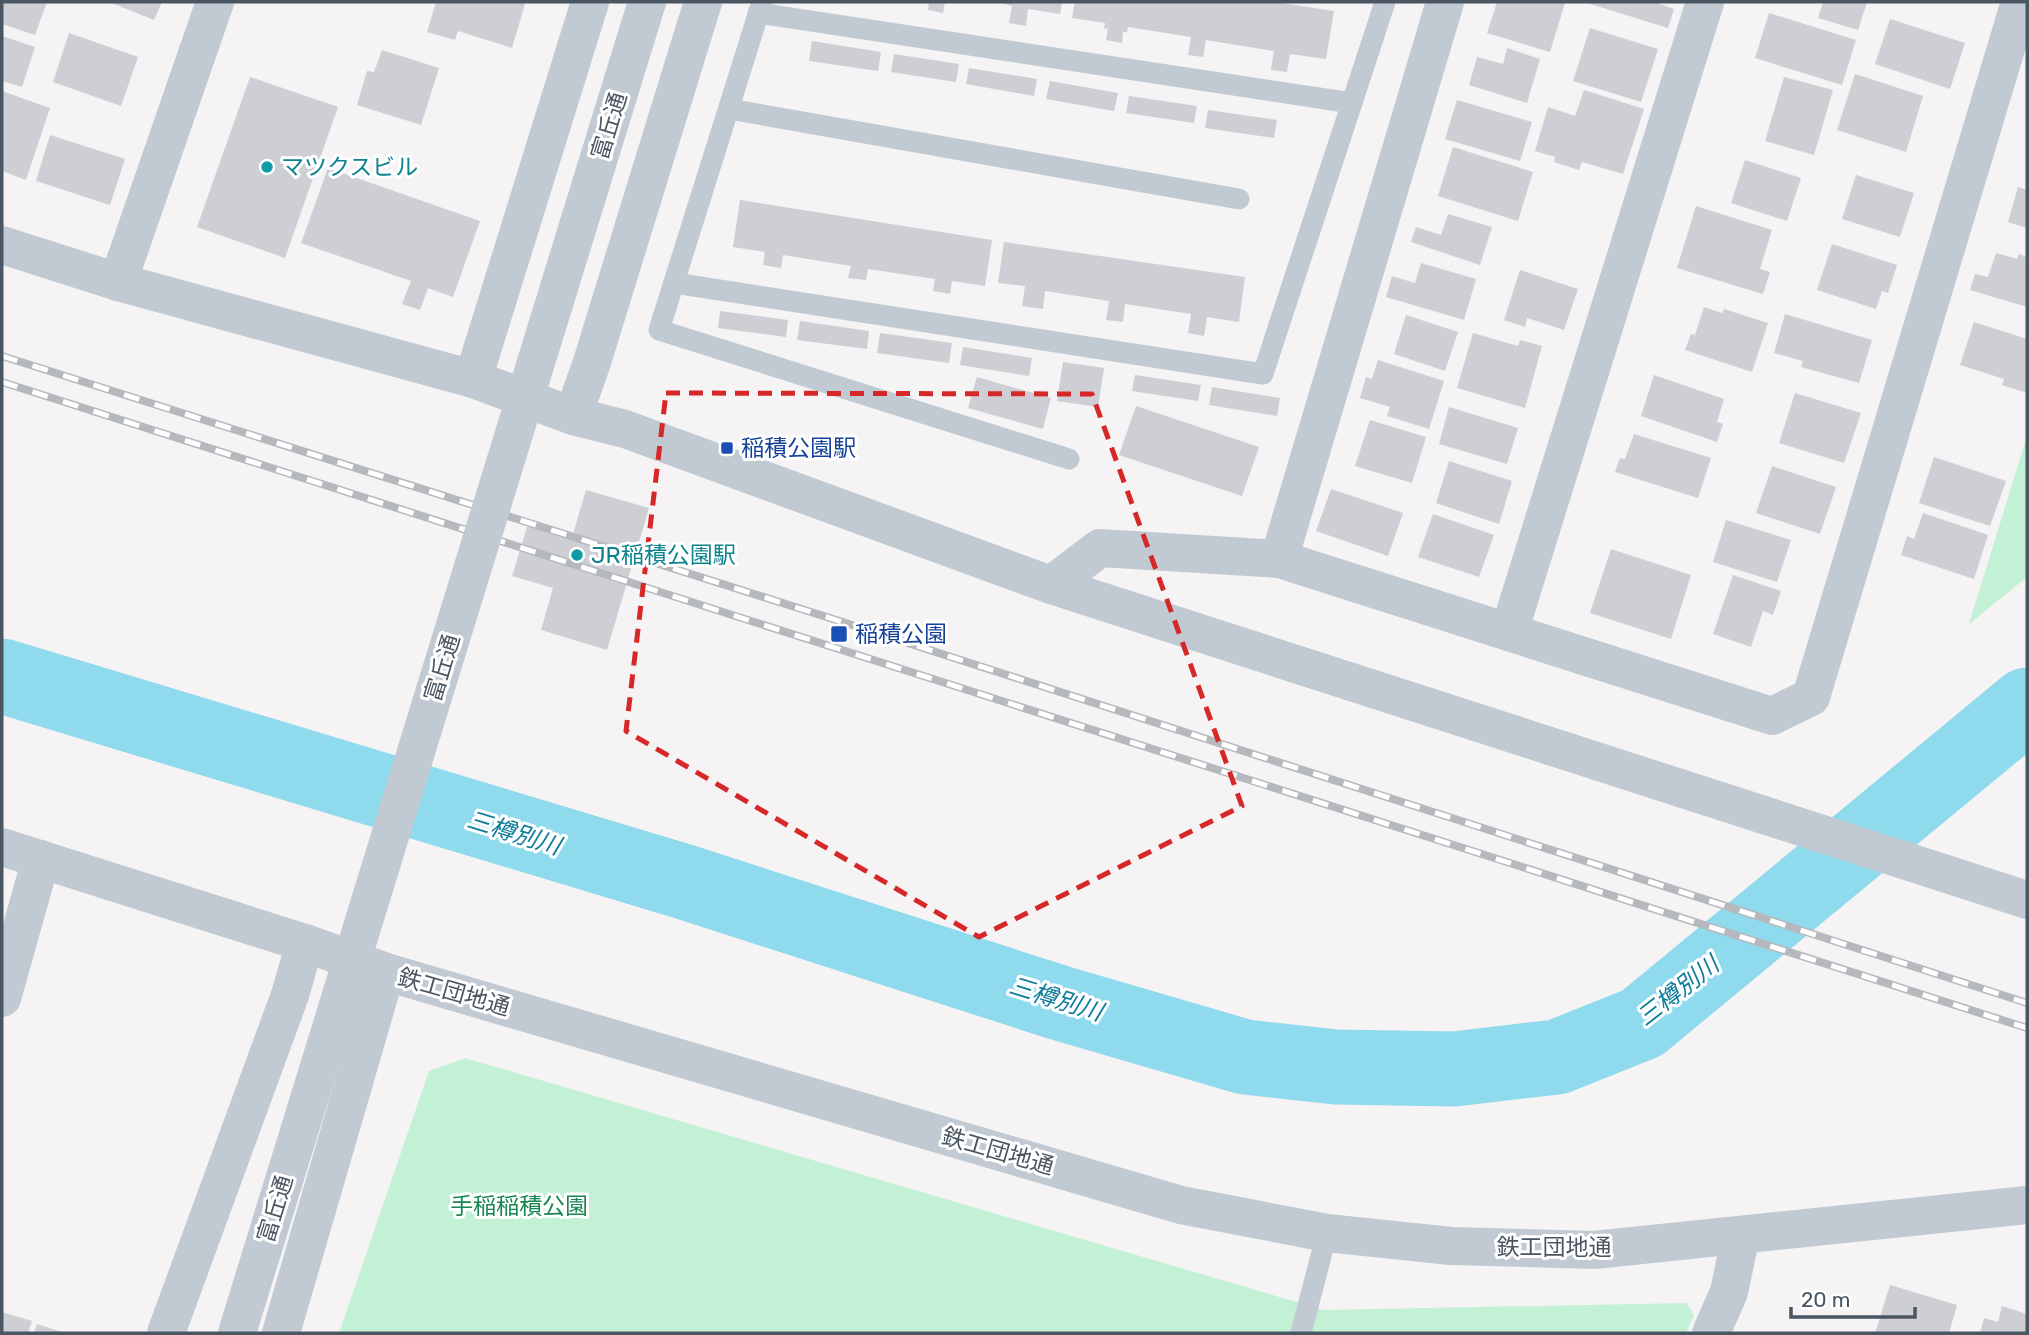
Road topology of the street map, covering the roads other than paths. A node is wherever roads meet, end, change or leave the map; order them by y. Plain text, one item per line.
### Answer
1 (215, 2) edge
2 (590, 2) edge
3 (647, 2) edge
4 (703, 2) edge
5 (1385, 2) edge
6 (1445, 2) edge
7 (1705, 2) edge
8 (2020, 2) edge
9 (760, 7) edge
10 (1352, 103) junction
11 (729, 109) junction
12 (1239, 199) dead end
13 (2, 245) edge
14 (118, 282) junction
15 (674, 282) junction
16 (473, 379) junction
17 (573, 416) junction
18 (1069, 459) dead end
19 (1279, 559) junction
20 (1051, 585) junction
21 (1508, 632) junction
22 (2, 847) edge
23 (41, 859) junction
24 (2027, 900) edge
25 (304, 943) junction
26 (386, 972) junction
27 (2, 998) edge
28 (2027, 1205) edge
29 (1327, 1233) junction
30 (1741, 1235) junction
31 (166, 1333) edge
32 (237, 1333) edge
33 (281, 1333) edge
34 (1301, 1333) edge
35 (1712, 1333) edge

1 - 14 street
2 - 16 street
3 - 32 street, 富丘通, bridge
4 - 17 street
5 - 10 lane
6 - 19 street
7 - 21 street
8 - 21 street
9 - 10 lane
9 - 11 lane
10 - 15 lane
11 - 12 lane
11 - 15 lane
13 - 14 street
14 - 16 street
15 - 18 lane
16 - 17 street
17 - 20 street
19 - 20 street
19 - 21 street
20 - 24 street
22 - 23 street, 鉄工団地通
23 - 25 street, 鉄工団地通
23 - 27 street
25 - 26 street, 鉄工団地通
25 - 31 street
26 - 29 street, 鉄工団地通
26 - 33 street
28 - 30 street, 鉄工団地通
29 - 30 street, 鉄工団地通
29 - 34 lane
30 - 35 street

